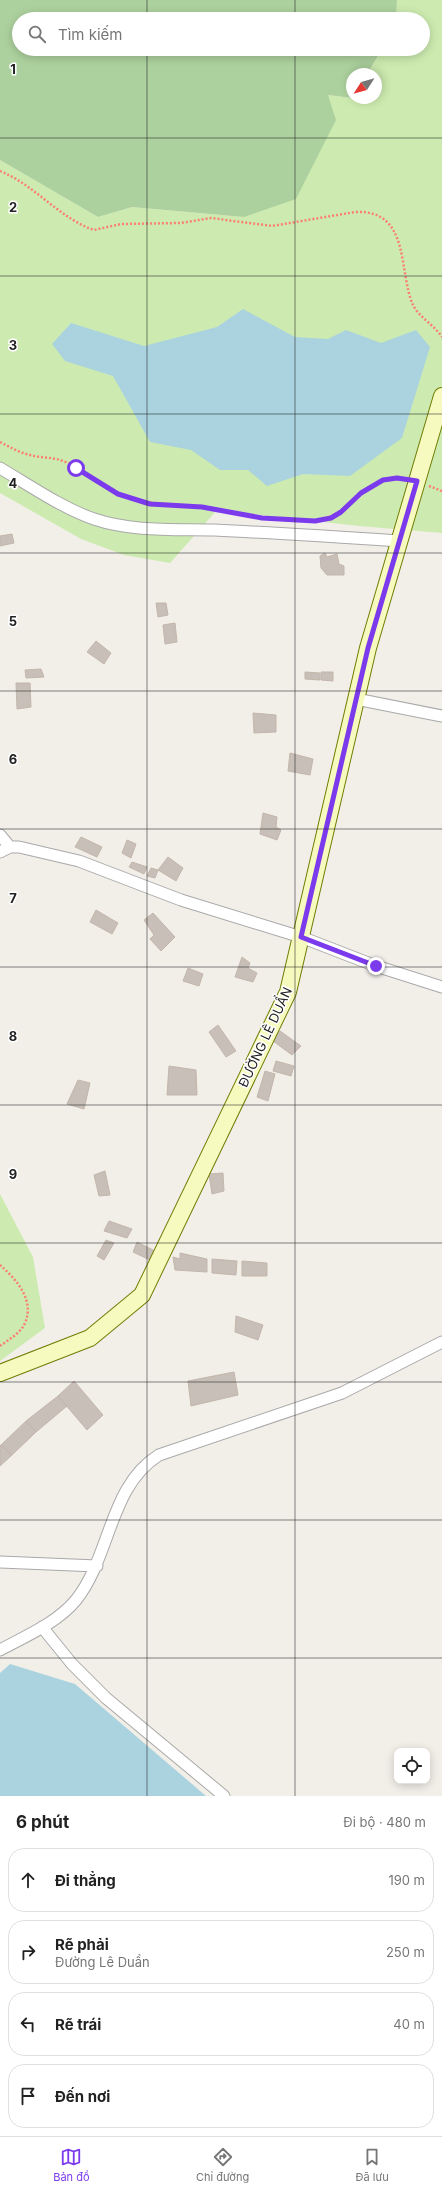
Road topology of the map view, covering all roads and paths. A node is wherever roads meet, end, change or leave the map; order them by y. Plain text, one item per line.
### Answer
1 (0, 171) edge
2 (442, 336) edge
3 (442, 396) edge
4 (0, 442) edge
5 (0, 468) edge
6 (417, 481) junction
7 (400, 541) junction
8 (356, 699) junction
9 (442, 716) edge
10 (0, 835) edge
11 (5, 850) edge
12 (301, 937) junction
13 (442, 987) edge
14 (0, 1265) edge
15 (442, 1342) edge
16 (0, 1346) edge
17 (0, 1373) edge
18 (0, 1562) edge
19 (97, 1566) junction
20 (42, 1627) junction
21 (0, 1650) edge
22 (224, 1796) edge

1 - 2 path
3 - 6 main road, ĐƯỜNG LÊ DUẨN
4 - 6 path
5 - 7 street
6 - 7 main road, ĐƯỜNG LÊ DUẨN
7 - 8 main road, ĐƯỜNG LÊ DUẨN
8 - 9 street
8 - 12 main road, ĐƯỜNG LÊ DUẨN
10 - 11 street
11 - 12 street
12 - 13 street
12 - 17 main road, ĐƯỜNG LÊ DUẨN
14 - 16 path
15 - 19 street
18 - 19 street
19 - 20 street
20 - 21 street
20 - 22 street

